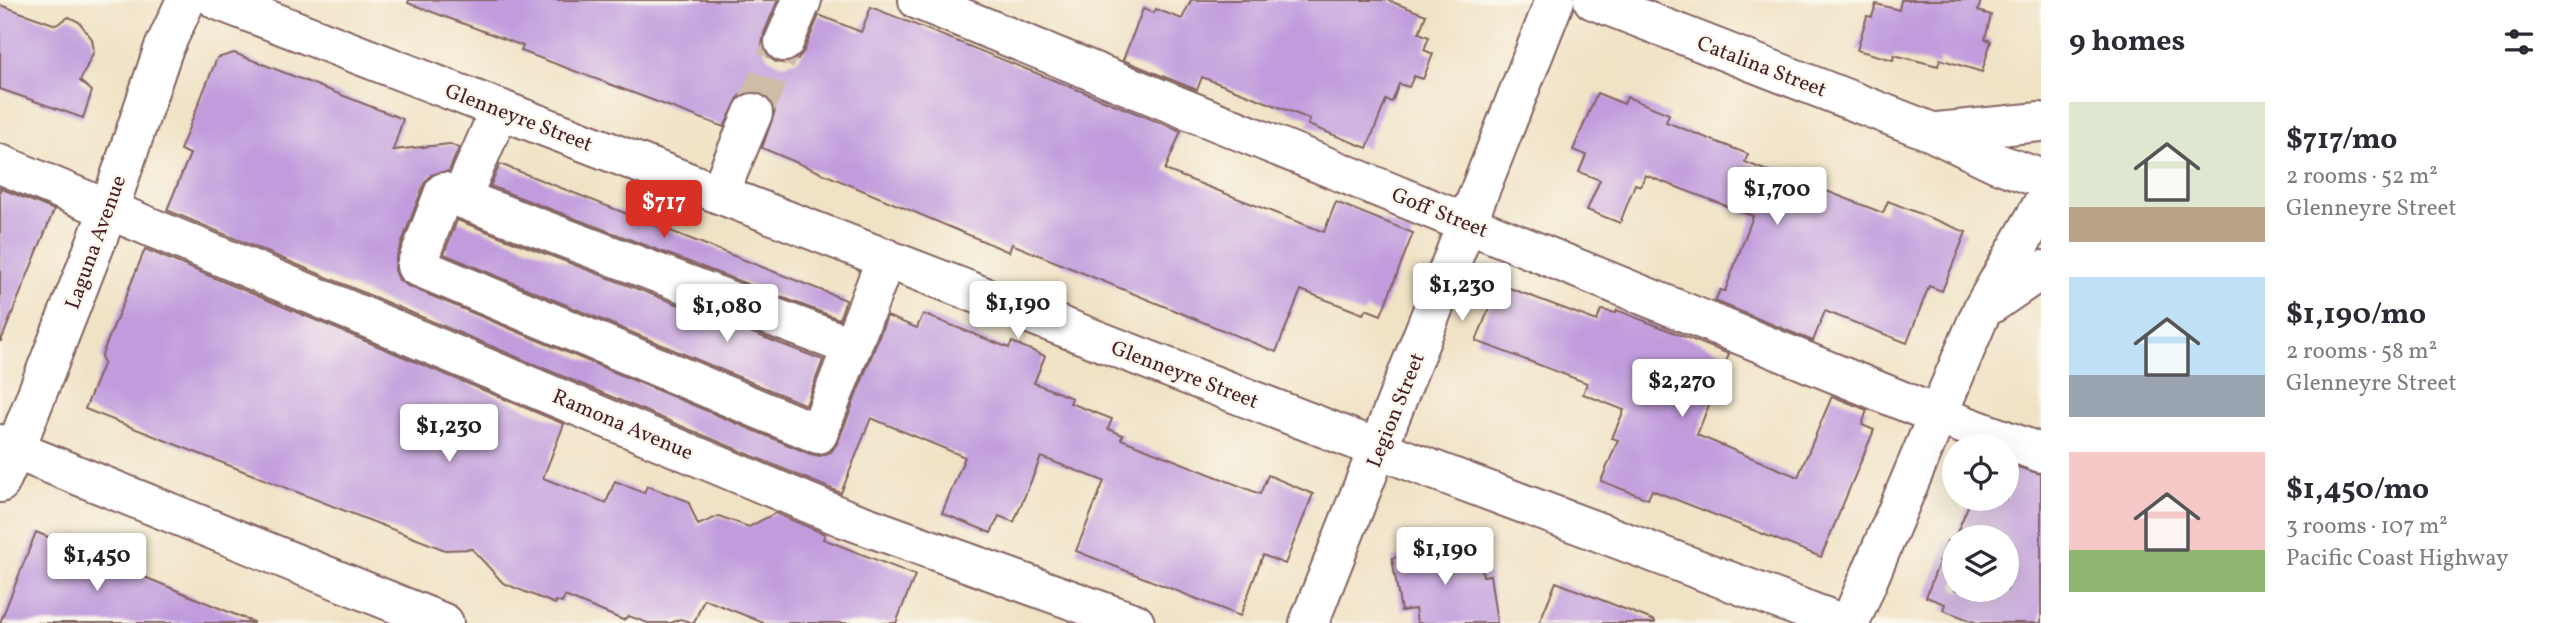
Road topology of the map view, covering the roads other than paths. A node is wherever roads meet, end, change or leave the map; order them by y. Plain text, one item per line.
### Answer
1 (186, 0) edge
2 (217, 0) edge
3 (802, 0) edge
4 (918, 0) edge
5 (1555, 0) edge
6 (1593, 0) edge
7 (784, 42) tunnel mouth
8 (500, 110) junction
9 (753, 113) tunnel mouth
10 (2040, 121) edge
11 (1932, 132) junction
12 (0, 164) edge
13 (2039, 192) edge
14 (719, 194) junction
15 (461, 198) junction
16 (109, 209) junction
17 (1469, 224) junction
18 (887, 258) junction
19 (2041, 270) edge
20 (1982, 310) junction
21 (852, 347) junction
22 (1937, 415) junction
23 (1379, 448) junction
24 (2041, 453) edge
25 (5, 459) edge
26 (444, 623) edge
27 (1135, 623) edge
28 (1309, 623) edge
29 (1841, 623) edge
30 (1850, 623) edge

1 - 16 main road, Laguna Avenue
2 - 8 main road, Glenneyre Street
3 - 7 main road
4 - 17 main road, Goff Street
5 - 17 main road, Legion Street
6 - 11 main road, Catalina Street
8 - 14 main road, Glenneyre Street
8 - 15 main road
9 - 14 main road
10 - 11 main road, Catalina Street
10 - 13 main road
11 - 13 main road, Catalina Street
12 - 16 main road, Ramona Avenue
13 - 20 main road
14 - 18 main road, Glenneyre Street
15 - 21 main road
15 - 21 main road
16 - 25 main road, Laguna Avenue
16 - 27 main road, Ramona Avenue
17 - 22 main road, Goff Street
17 - 23 main road, Legion Street
18 - 21 main road
18 - 23 main road, Glenneyre Street
19 - 20 main road
20 - 22 main road
22 - 24 main road, Goff Street
22 - 30 main road
23 - 28 main road, Legion Street
23 - 29 main road, Glenneyre Street
25 - 26 main road

